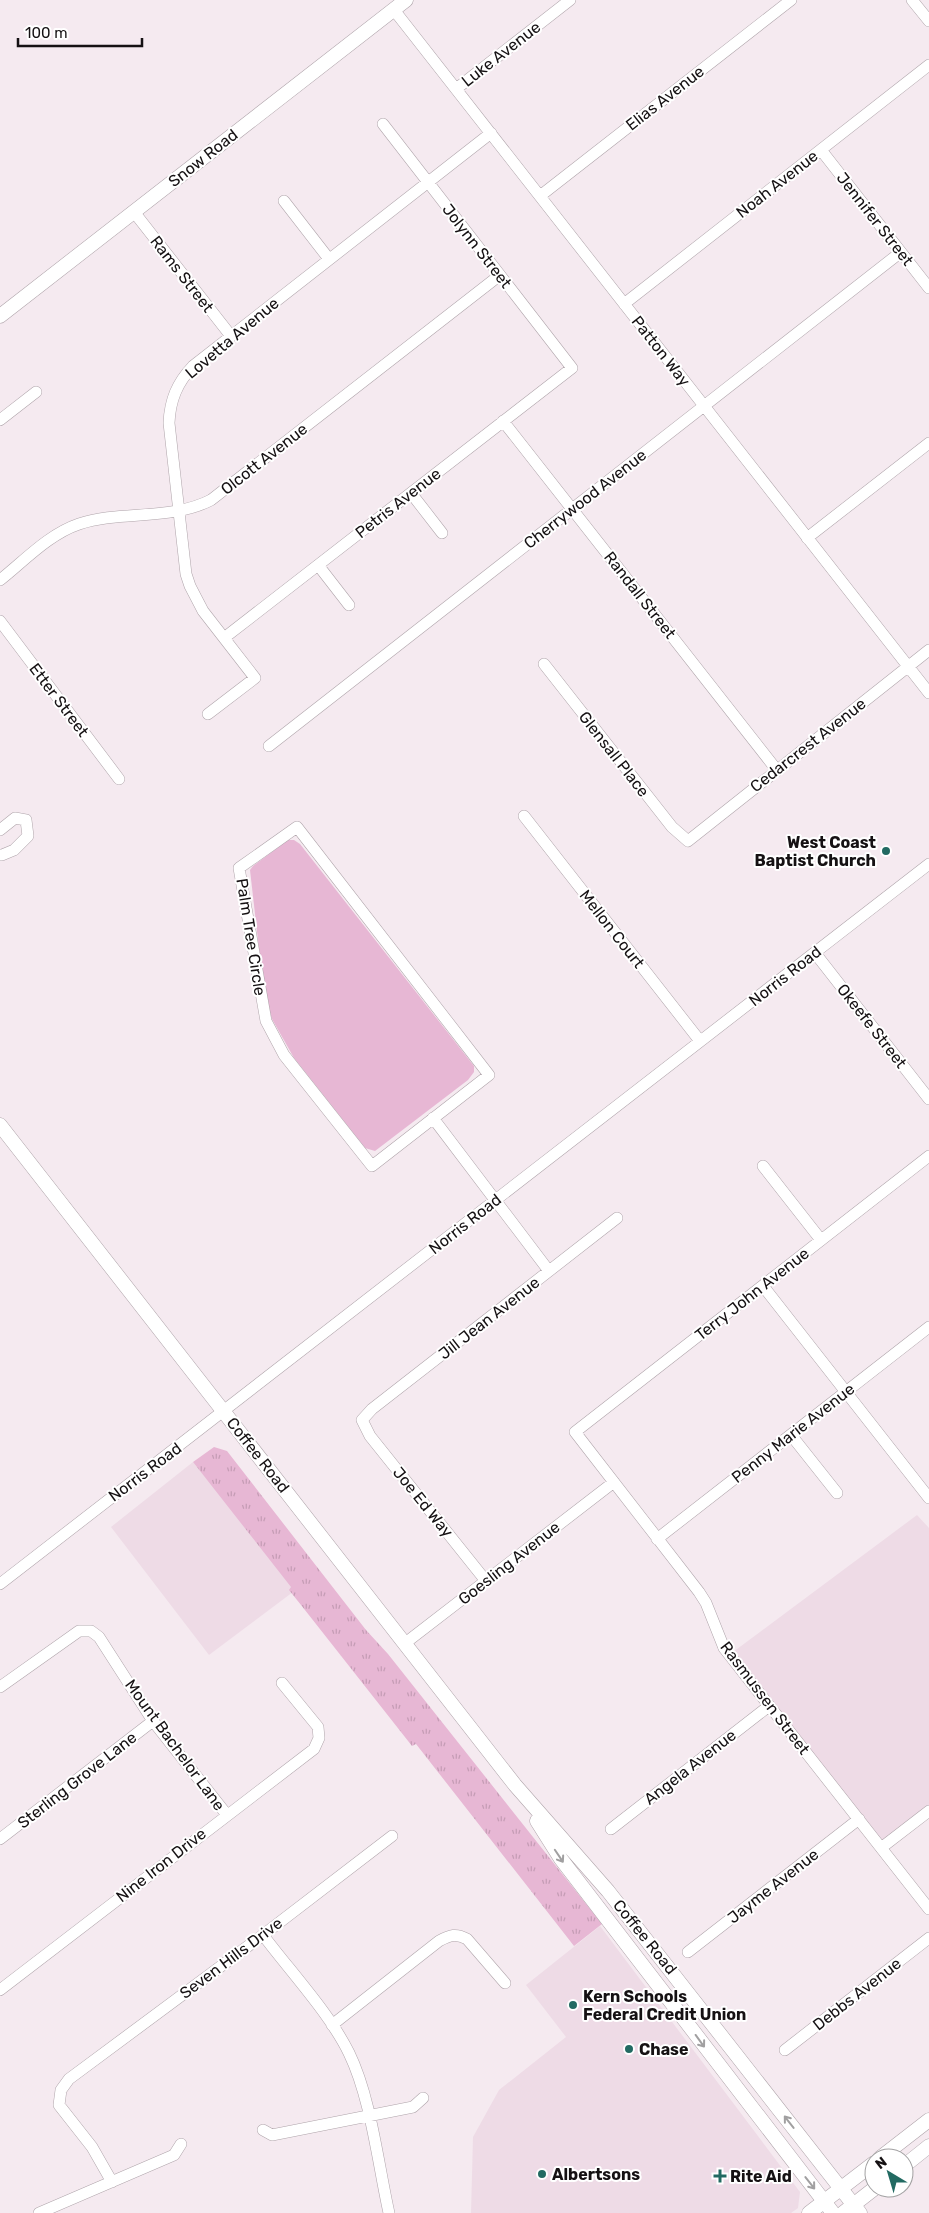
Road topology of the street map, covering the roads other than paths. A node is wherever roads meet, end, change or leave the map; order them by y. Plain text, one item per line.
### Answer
1 (406, 0) edge
2 (570, 0) edge
3 (791, 0) edge
4 (912, 0) edge
5 (394, 10) junction
6 (929, 21) edge
7 (929, 65) edge
8 (456, 89) junction
9 (382, 124) dead end
10 (491, 133) junction
11 (821, 150) junction
12 (428, 182) junction
13 (540, 196) junction
14 (284, 201) dead end
15 (134, 212) junction
16 (901, 252) junction
17 (329, 259) junction
18 (500, 275) junction
19 (929, 288) edge
20 (624, 304) junction
21 (0, 316) edge
22 (231, 336) junction
23 (572, 368) joint
24 (36, 392) dead end
25 (704, 406) junction
26 (0, 420) edge
27 (503, 421) junction
28 (929, 443) edge
29 (411, 493) junction
30 (572, 509) junction
31 (179, 511) junction
32 (442, 533) dead end
33 (807, 538) junction
34 (318, 565) junction
35 (0, 580) edge
36 (349, 605) dead end
37 (0, 621) edge
38 (224, 638) junction
39 (929, 650) edge
40 (544, 664) dead end
41 (908, 666) junction
42 (929, 693) edge
43 (208, 714) dead end
44 (269, 746) dead end
45 (776, 769) junction
46 (119, 779) dead end
47 (524, 816) dead end
48 (0, 830) edge
49 (688, 840) joint
50 (0, 854) edge
51 (929, 864) edge
52 (815, 953) junction
53 (700, 1041) junction
54 (929, 1099) edge
55 (433, 1118) junction
56 (0, 1125) edge
57 (929, 1156) edge
58 (763, 1166) dead end
59 (494, 1201) junction
60 (617, 1218) dead end
61 (821, 1240) junction
62 (549, 1271) junction
63 (763, 1286) junction
64 (929, 1327) edge
65 (846, 1392) junction
66 (224, 1411) junction
67 (362, 1420) joint
68 (575, 1432) joint
69 (791, 1435) junction
70 (614, 1482) junction
71 (837, 1493) dead end
72 (929, 1498) edge
73 (658, 1539) junction
74 (486, 1581) junction
75 (0, 1584) edge
76 (404, 1644) junction
77 (282, 1683) dead end
78 (0, 1687) edge
79 (770, 1706) junction
80 (153, 1720) junction
81 (515, 1785) junction
82 (929, 1811) edge
83 (227, 1815) junction
84 (859, 1820) junction
85 (611, 1828) dead end
86 (392, 1836) dead end
87 (0, 1839) edge
88 (881, 1848) junction
89 (929, 1909) edge
90 (263, 1935) junction
91 (929, 1938) edge
92 (688, 1952) dead end
93 (505, 1983) dead end
94 (0, 1990) edge
95 (332, 2025) junction
96 (785, 2050) dead end
97 (423, 2098) dead end
98 (368, 2116) junction
99 (929, 2120) edge
100 (263, 2130) dead end
101 (182, 2144) dead end
102 (929, 2146) edge
103 (893, 2148) edge
104 (914, 2158) edge
105 (864, 2171) edge
106 (112, 2182) junction
107 (841, 2189) junction
108 (865, 2198) edge
109 (824, 2201) junction
110 (852, 2210) edge
111 (39, 2213) edge
112 (389, 2213) edge
113 (809, 2213) edge
114 (833, 2213) edge

1 - 5 main road, Snow Road
2 - 8 street, Luke Avenue
3 - 13 street, Elias Avenue
4 - 6 street
5 - 8 street, Patton Way
5 - 15 main road, Snow Road
7 - 11 street, Noah Avenue
8 - 10 street, Patton Way
9 - 12 street, Jolynn Street
10 - 12 street, Lovetta Avenue
10 - 13 street, Patton Way
11 - 16 street, Jennifer Street
11 - 20 street, Noah Avenue
12 - 17 street, Lovetta Avenue
12 - 18 street, Jolynn Street
13 - 20 street, Patton Way
14 - 17 street
15 - 21 main road, Snow Road
15 - 22 street, Rams Street
16 - 19 street, Jennifer Street
16 - 25 street, Cherrywood Avenue
17 - 22 street, Lovetta Avenue
18 - 23 street, Jolynn Street
18 - 31 street, Olcott Avenue
20 - 25 street, Patton Way
22 - 31 street, Lovetta Avenue
23 - 27 street, Petris Avenue
24 - 26 street
25 - 30 street, Cherrywood Avenue
25 - 33 street, Patton Way
27 - 29 street, Petris Avenue
27 - 30 street, Randall Street
28 - 33 street
29 - 32 street
29 - 34 street, Petris Avenue
30 - 44 street, Cherrywood Avenue
30 - 45 street, Randall Street
31 - 35 street, Olcott Avenue
31 - 38 street, Lovetta Avenue
33 - 41 street, Patton Way
34 - 36 street
34 - 38 street, Petris Avenue
37 - 46 street, Etter Street
38 - 43 street, Lovetta Avenue
39 - 41 street, Cedarcrest Avenue
40 - 49 street, Glensall Place
41 - 42 street, Patton Way
41 - 45 street, Cedarcrest Avenue
45 - 49 street, Cedarcrest Avenue
47 - 53 street, Mellon Court
48 - 50 street
51 - 52 street, Norris Road
52 - 53 street, Norris Road
52 - 54 street, Okeefe Street
53 - 59 street, Norris Road
55 - 55 street, Palm Tree Circle
55 - 59 street
56 - 66 main road, Coffee Road
57 - 61 street, Terry John Avenue
58 - 61 street
59 - 62 street
59 - 66 street, Norris Road
60 - 62 street, Jill Jean Avenue
61 - 63 street, Terry John Avenue
62 - 67 street, Jill Jean Avenue
63 - 65 street
63 - 68 street, Terry John Avenue
64 - 65 street, Penny Marie Avenue
65 - 69 street, Penny Marie Avenue
65 - 72 street
66 - 75 street, Norris Road
66 - 76 main road, Coffee Road
67 - 74 street, Joe Ed Way
68 - 70 street, Rasmussen Street
69 - 71 street
69 - 73 street, Penny Marie Avenue
70 - 73 street, Rasmussen Street
70 - 74 street, Goesling Avenue
73 - 79 street, Rasmussen Street
74 - 76 street, Goesling Avenue
76 - 81 main road, Coffee Road
77 - 83 street, Nine Iron Drive
78 - 80 street, Mount Bachelor Lane
79 - 84 street, Rasmussen Street
79 - 85 street, Angela Avenue
80 - 83 street, Mount Bachelor Lane
80 - 87 street, Sterling Grove Lane
107 -> 81 main road, Coffee Road
81 -> 109 main road, Coffee Road
82 - 88 street
83 - 94 street, Nine Iron Drive
84 - 88 street, Rasmussen Street
84 - 92 street, Jayme Avenue
86 - 90 street, Seven Hills Drive
88 - 89 street, Rasmussen Street
90 - 95 street
90 - 106 street, Seven Hills Drive
91 - 96 street, Debbs Avenue
93 - 95 street
95 - 98 street
97 - 98 street
98 - 100 street
98 - 112 street
99 - 103 main road
101 - 106 street
102 - 104 main road
105 - 107 main road
106 - 111 street
107 - 109 main road
107 - 110 main road, Coffee Road
108 - 110 main road
109 - 113 main road
109 - 114 main road, Coffee Road

